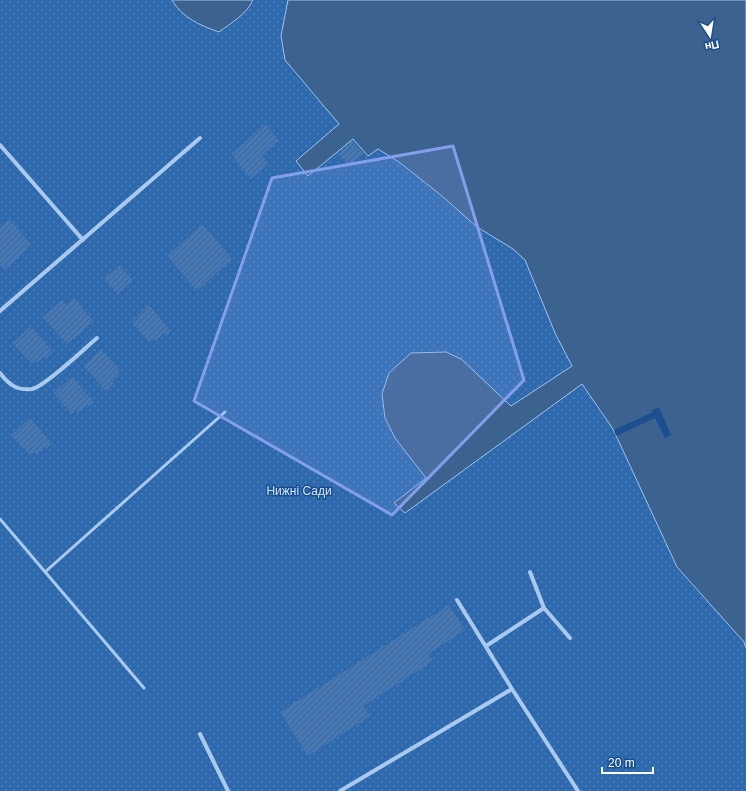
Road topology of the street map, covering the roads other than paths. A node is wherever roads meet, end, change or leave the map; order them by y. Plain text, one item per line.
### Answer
1 (200, 138) dead end
2 (0, 145) edge
3 (83, 240) junction
4 (0, 312) edge
5 (97, 338) dead end
6 (0, 373) edge
7 (225, 412) dead end
8 (0, 519) edge
9 (45, 572) junction
10 (530, 572) dead end
11 (458, 600) dead end
12 (544, 608) junction
13 (570, 638) dead end
14 (486, 646) junction
15 (144, 688) dead end
16 (512, 689) junction
17 (200, 734) dead end
18 (228, 791) edge
19 (340, 791) edge
20 (578, 791) edge

1 - 3 street
2 - 3 street
3 - 4 street
5 - 6 street
7 - 9 lane
8 - 9 lane
9 - 15 lane
10 - 12 street
11 - 14 street
12 - 13 street
12 - 14 street
14 - 16 street
16 - 19 street
16 - 20 street
17 - 18 street

